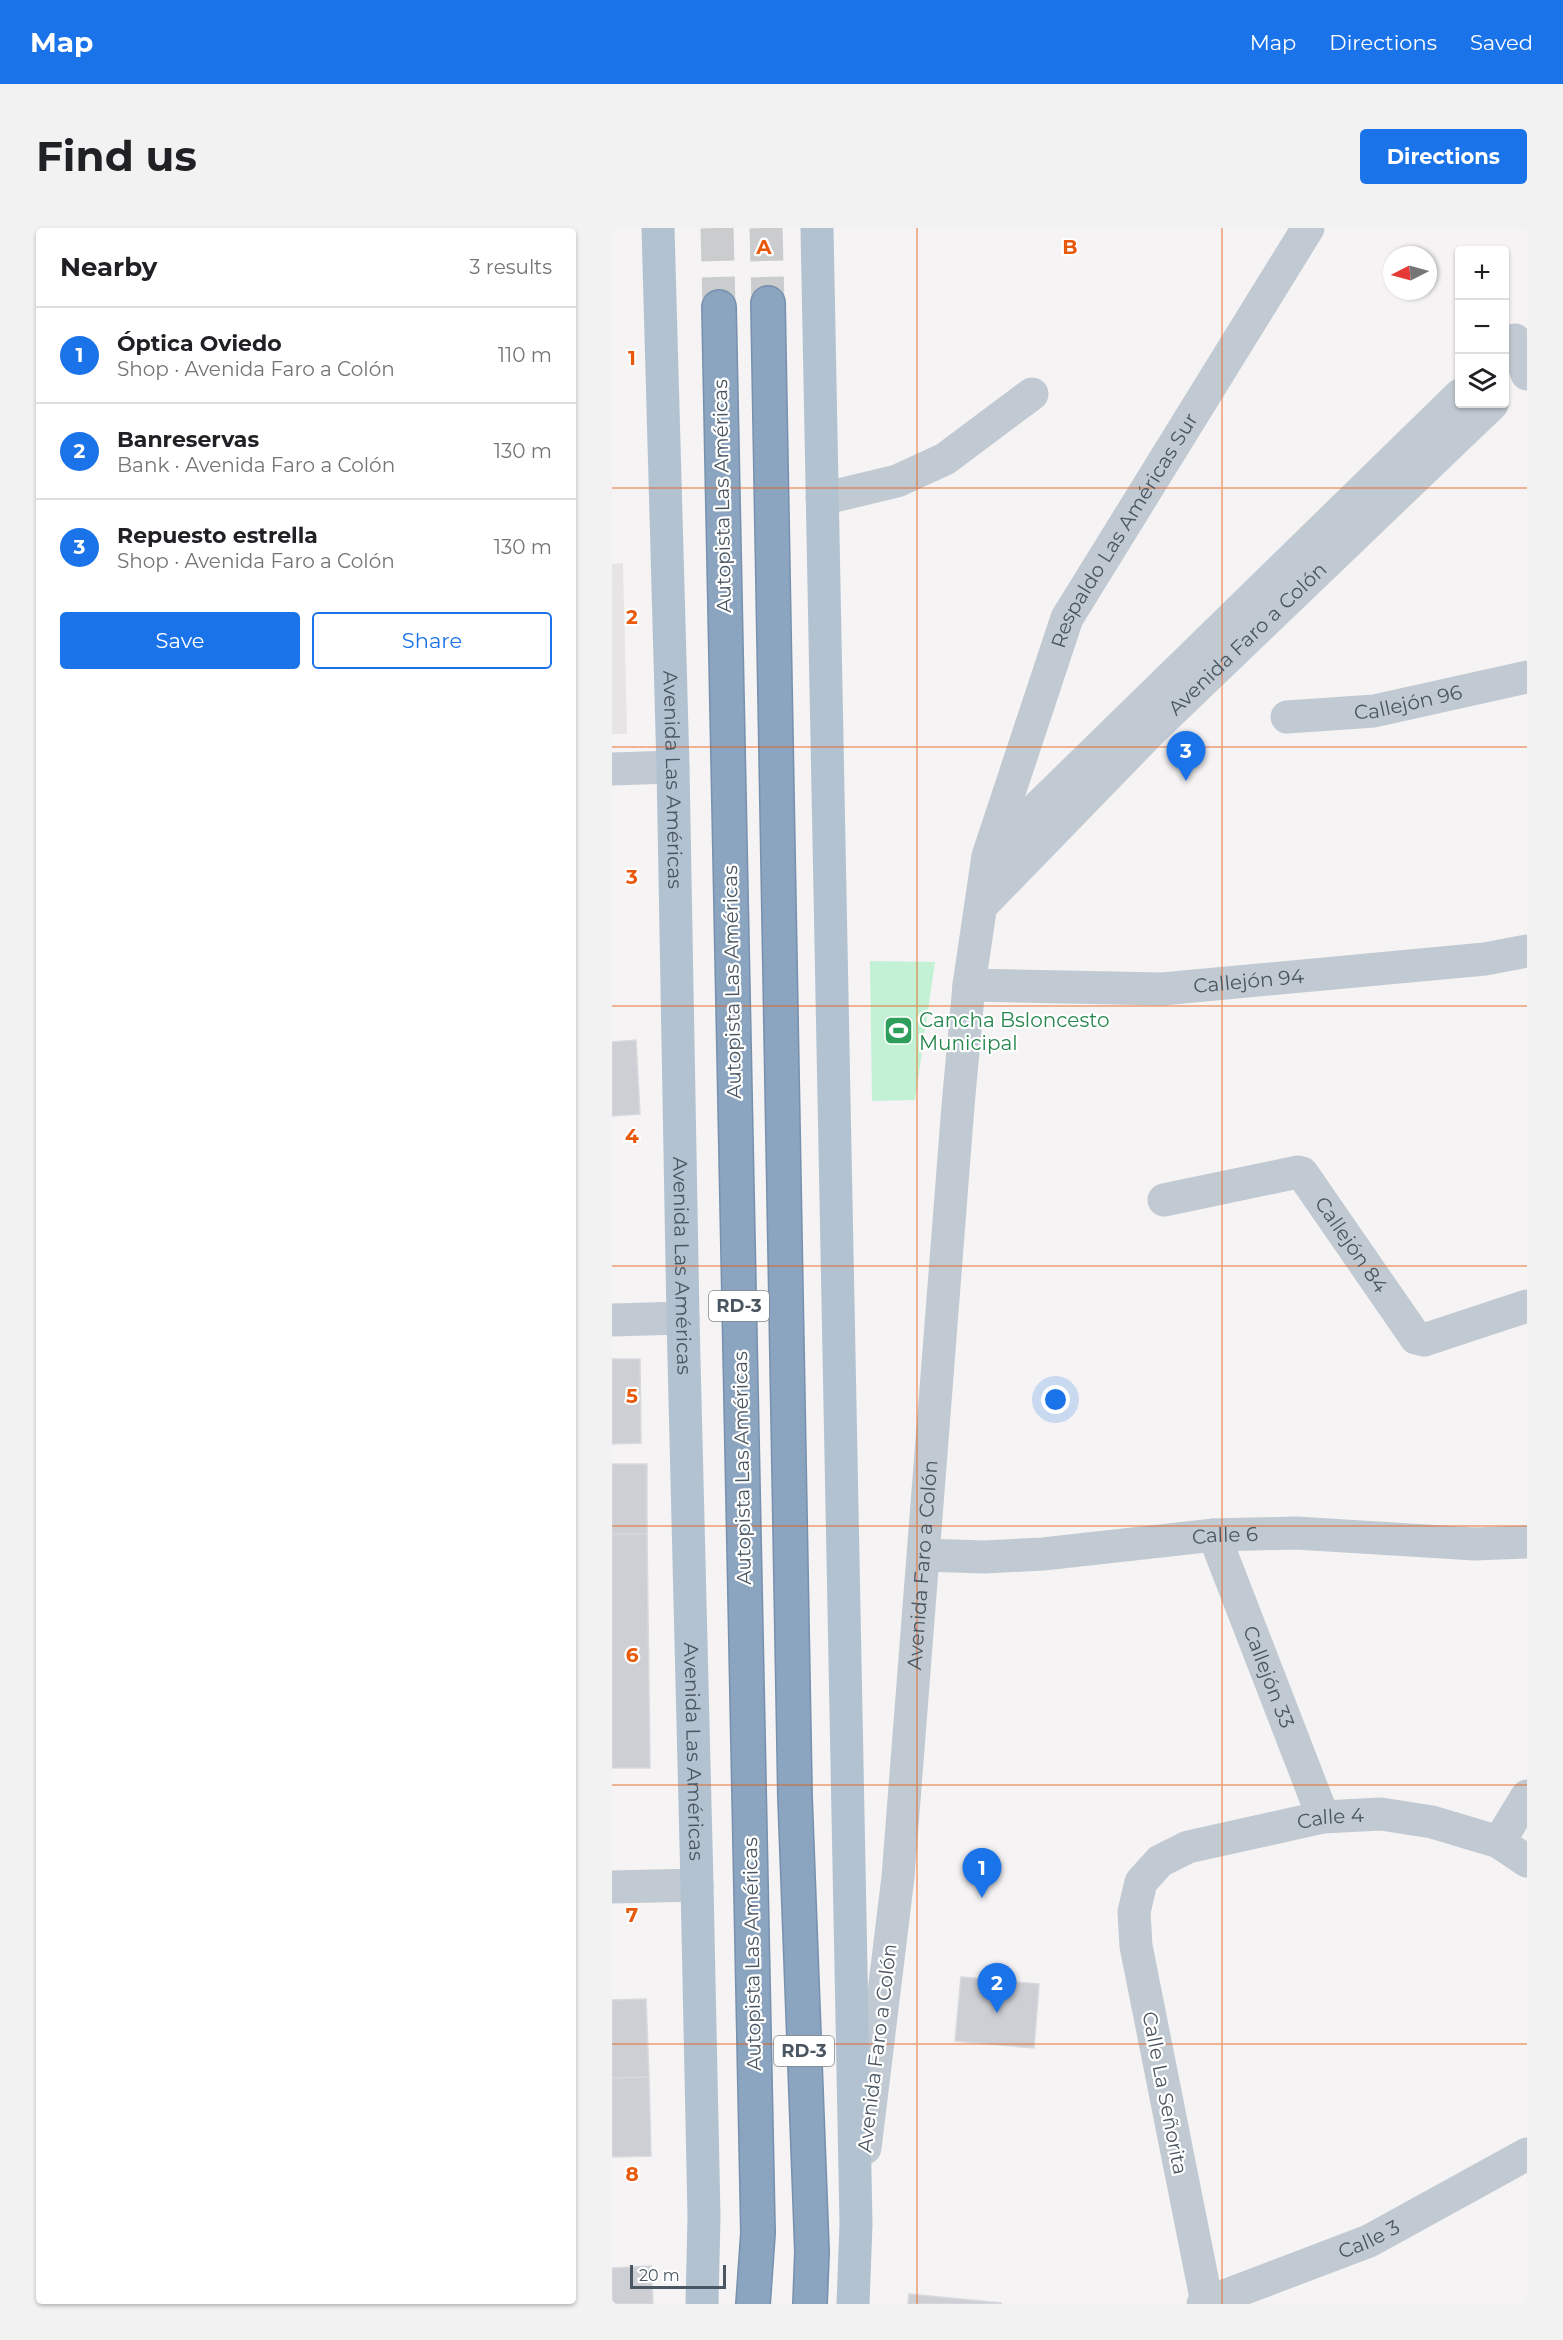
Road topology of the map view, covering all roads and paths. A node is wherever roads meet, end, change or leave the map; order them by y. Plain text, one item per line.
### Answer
1 (658, 228) edge
2 (817, 228) edge
3 (1308, 228) edge
4 (768, 303) tunnel mouth
5 (719, 307) tunnel mouth
6 (1032, 394) dead end
7 (1455, 400) edge
8 (1488, 408) edge
9 (822, 499) junction
10 (1527, 677) edge
11 (1287, 717) dead end
12 (673, 767) junction
13 (612, 768) edge
14 (988, 856) junction
15 (982, 904) junction
16 (1527, 951) edge
17 (969, 985) junction
18 (1164, 1200) dead end
19 (1527, 1306) edge
20 (683, 1318) junction
21 (612, 1320) edge
22 (1214, 1534) junction
23 (1527, 1542) edge
24 (924, 1555) junction
25 (1527, 1796) edge
26 (795, 1797) junction
27 (1323, 1817) junction
28 (1498, 1842) junction
29 (1527, 1861) edge
30 (1141, 1882) joint
31 (698, 1885) junction
32 (612, 1887) edge
33 (1527, 2154) edge
34 (856, 2224) junction
35 (1205, 2303) edge
36 (702, 2304) edge
37 (753, 2304) edge
38 (790, 2304) edge
39 (810, 2304) edge
40 (853, 2304) edge

1 - 12 main road, Avenida Las Américas
2 - 9 main road
3 - 14 street, Respaldo Las Américas Sur
4 - 26 highway, Autopista Las Américas / RD-3
5 - 37 highway, Autopista Las Américas / RD-3
6 - 9 street
7 - 14 street, Avenida Faro a Colón
8 - 15 street, Avenida Faro a Colón
9 - 34 main road
10 - 11 street, Callejón 96
12 - 13 street
12 - 20 main road, Avenida Las Américas
14 - 15 street, Avenida Faro a Colón
15 - 17 street, Avenida Faro a Colón
16 - 17 street, Callejón 94
17 - 24 street, Avenida Faro a Colón
18 - 19 street, Callejón 84
20 - 21 street
20 - 31 main road, Avenida Las Américas
22 - 23 street, Calle 6
22 - 24 street, Calle 6
22 - 27 street, Callejón 33
24 - 34 street, Avenida Faro a Colón
25 - 28 street
26 - 38 highway, Autopista Las Américas / RD-3
26 - 39 highway, Autopista Las Américas / RD-3
27 - 28 street, Calle 4
27 - 30 street, Calle 4
28 - 29 street, Calle 4
30 - 35 street, Calle La Señorita
31 - 32 street
31 - 36 main road, Avenida Las Américas
33 - 35 street, Calle 3
34 - 40 main road

